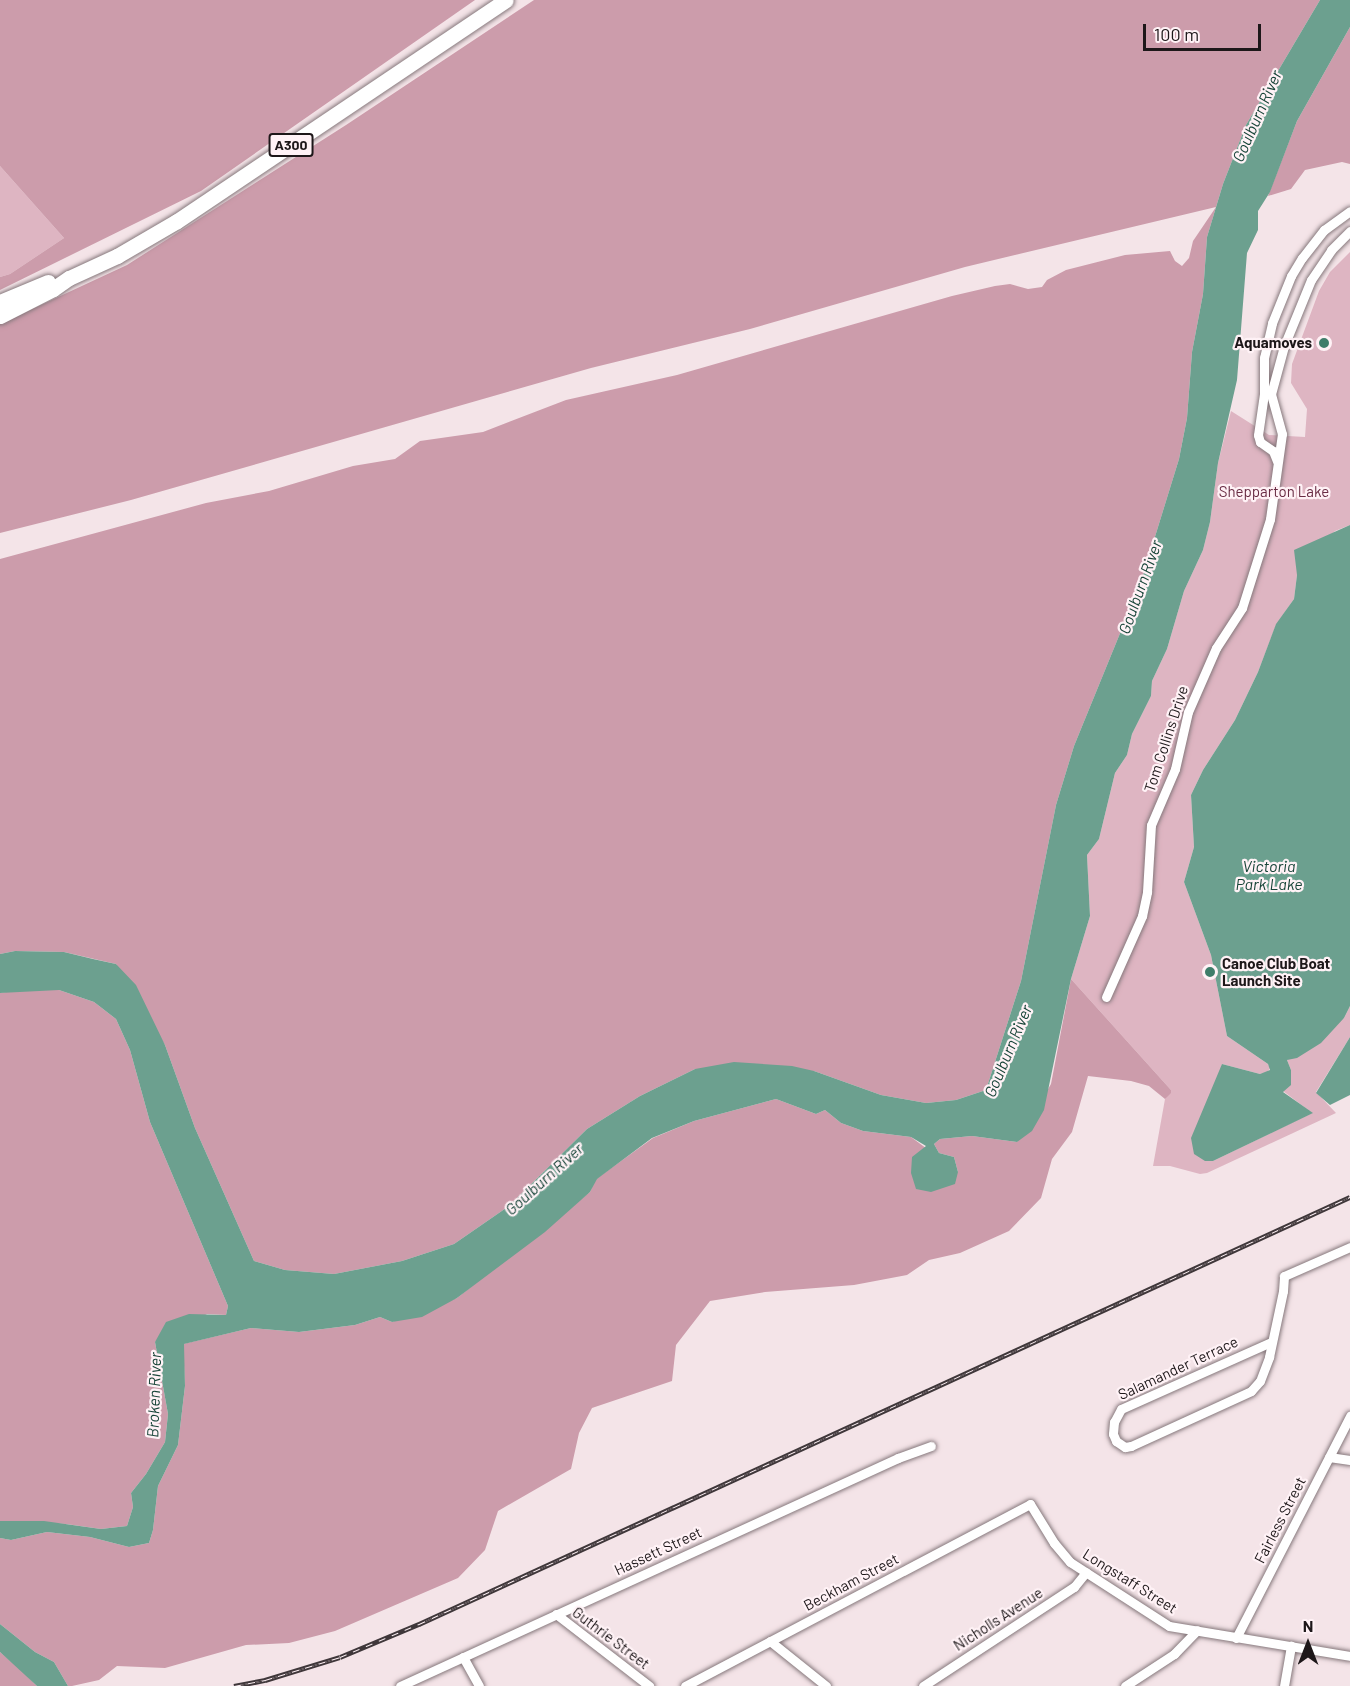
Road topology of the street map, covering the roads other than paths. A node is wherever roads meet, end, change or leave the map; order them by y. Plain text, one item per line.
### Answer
1 (506, 0) edge
2 (1350, 211) edge
3 (1350, 231) edge
4 (33, 293) junction
5 (0, 302) edge
6 (0, 316) edge
7 (1260, 427) junction
8 (1279, 427) junction
9 (1280, 441) junction
10 (1267, 447) junction
11 (1277, 461) junction
12 (1106, 997) dead end
13 (1350, 1247) edge
14 (1271, 1342) junction
15 (1350, 1416) edge
16 (931, 1446) dead end
17 (1329, 1457) junction
18 (1350, 1460) edge
19 (1030, 1504) joint
20 (1086, 1572) junction
21 (555, 1614) junction
22 (1197, 1630) junction
23 (1236, 1638) junction
24 (770, 1641) junction
25 (1291, 1646) junction
26 (1350, 1656) edge
27 (463, 1657) junction
28 (400, 1686) edge
29 (479, 1686) edge
30 (649, 1686) edge
31 (685, 1686) edge
32 (826, 1686) edge
33 (923, 1686) edge
34 (1125, 1686) edge
35 (1284, 1686) edge

1 - 4 highway, A300
2 - 7 street
3 - 8 street
4 - 5 highway, A300
4 - 6 highway, A300
7 - 8 street
7 - 10 street
8 - 9 street
9 - 10 street
9 - 11 street, Tom Collins Drive
10 - 11 street
11 - 12 street, Tom Collins Drive
13 - 14 street
14 - 14 street, Salamander Terrace
15 - 17 street, Fairless Street
16 - 21 street, Hassett Street
17 - 18 street
17 - 23 street, Fairless Street
19 - 20 street, Longstaff Street
19 - 24 street, Beckham Street
20 - 22 street, Longstaff Street
20 - 33 street, Nicholls Avenue
21 - 27 street, Hassett Street
21 - 30 street, Guthrie Street
22 - 23 street, Longstaff Street
22 - 34 street
23 - 25 street, Longstaff Street
24 - 31 street, Beckham Street
24 - 32 street
25 - 26 street, Longstaff Street
25 - 35 street
27 - 28 street, Hassett Street
27 - 29 street

